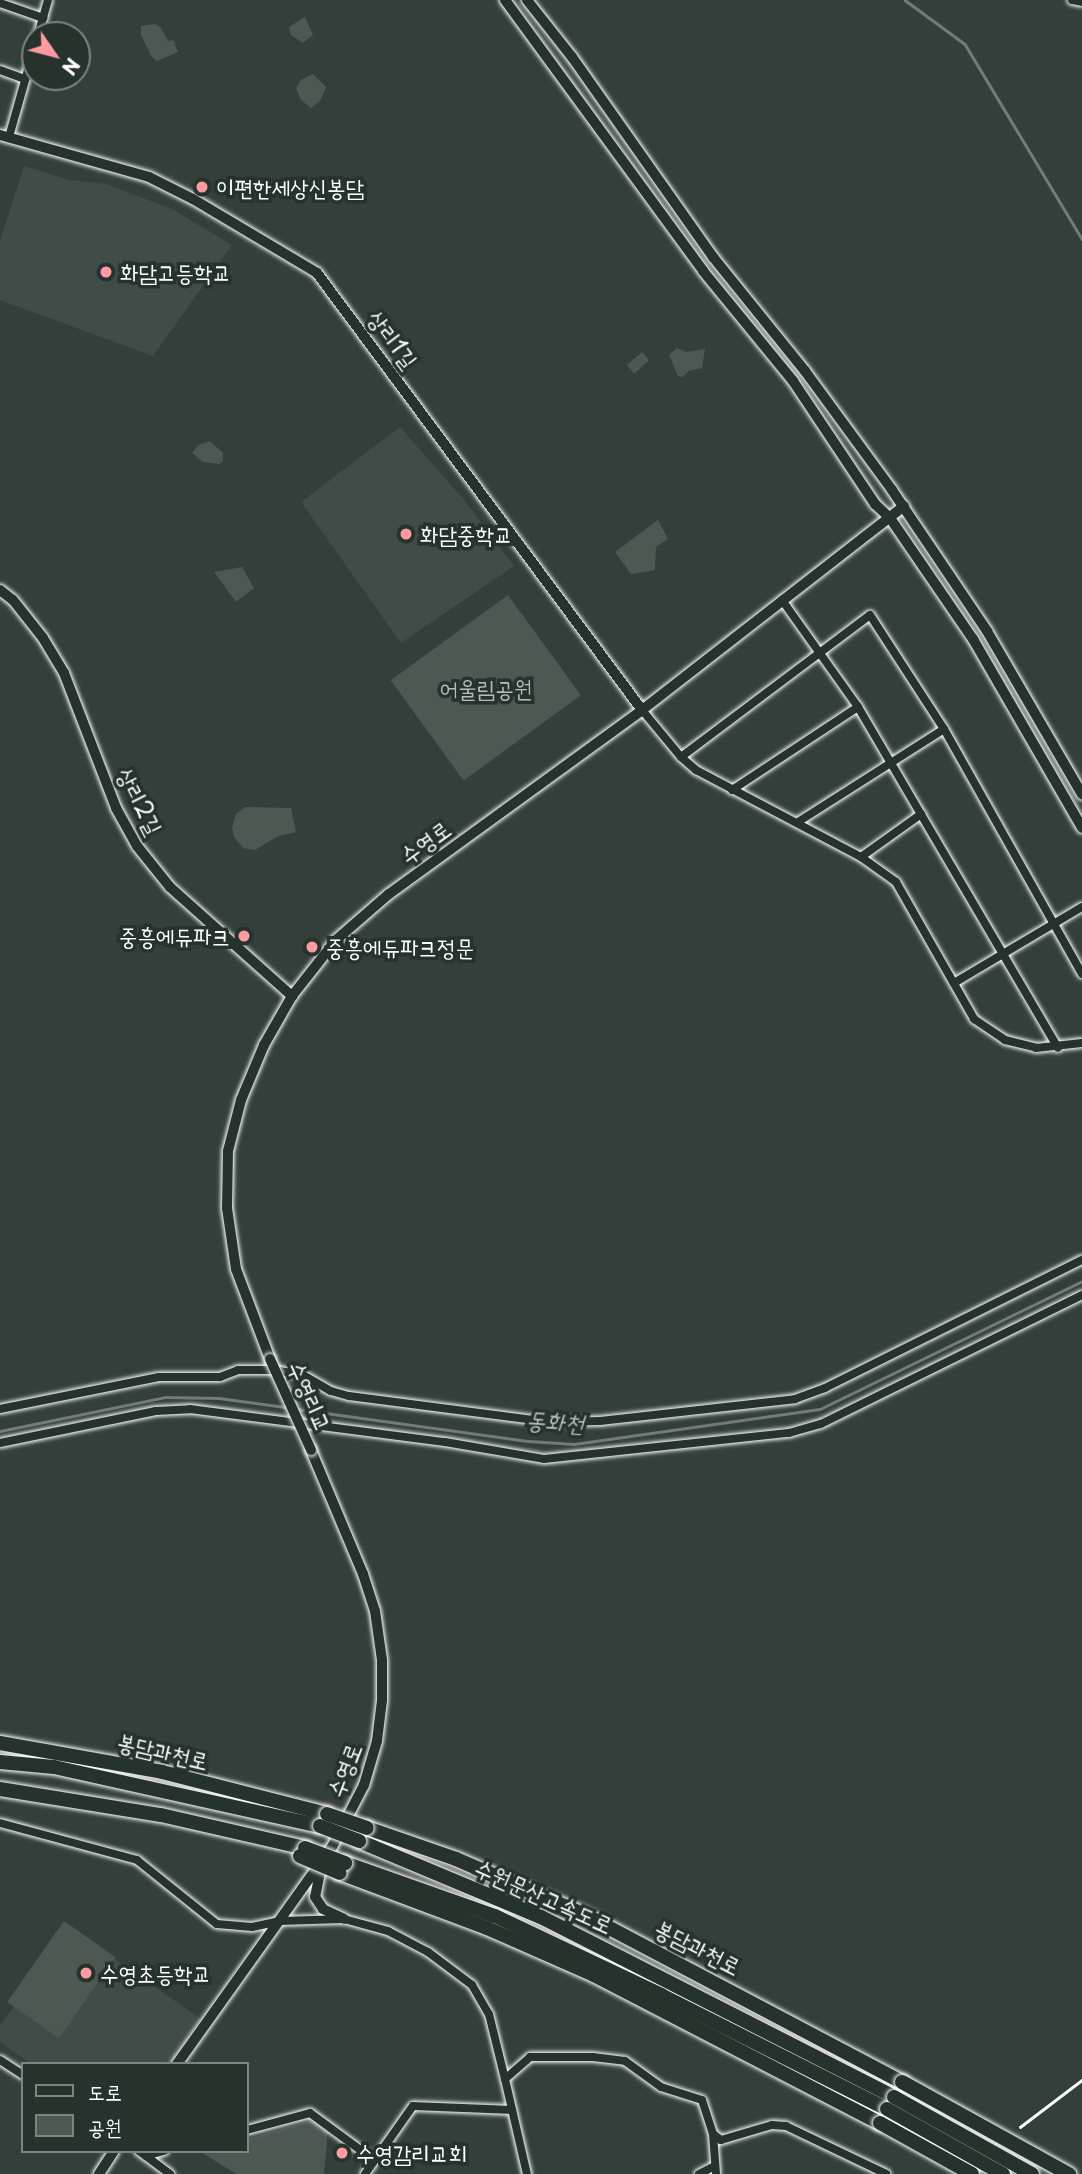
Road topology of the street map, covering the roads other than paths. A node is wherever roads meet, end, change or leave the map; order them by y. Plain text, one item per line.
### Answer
1 (48, 0) edge
2 (505, 0) edge
3 (527, 0) edge
4 (1072, 0) edge
5 (1082, 2) edge
6 (0, 3) edge
7 (43, 18) junction
8 (42, 21) edge
9 (0, 70) edge
10 (21, 77) edge
11 (22, 91) edge
12 (5, 136) edge
13 (904, 506) junction
14 (890, 518) junction
15 (0, 590) edge
16 (782, 600) junction
17 (819, 651) junction
18 (858, 707) junction
19 (642, 710) junction
20 (944, 729) junction
21 (681, 757) junction
22 (891, 763) junction
23 (732, 790) junction
24 (1082, 794) edge
25 (921, 814) junction
26 (798, 822) junction
27 (1082, 828) edge
28 (861, 857) junction
29 (1082, 907) edge
30 (1053, 924) junction
31 (1003, 954) junction
32 (1082, 974) edge
33 (954, 983) junction
34 (292, 996) junction
35 (1082, 1043) edge
36 (1058, 1048) junction
37 (1082, 1260) edge
38 (1082, 1295) edge
39 (271, 1359) joint
40 (0, 1409) edge
41 (0, 1443) edge
42 (311, 1450) joint
43 (0, 1743) edge
44 (0, 1762) edge
45 (0, 1789) edge
46 (0, 1797) edge
47 (324, 1820) junction
48 (0, 1823) edge
49 (302, 1852) junction
50 (325, 1858) junction
51 (342, 1868) junction
52 (344, 1919) junction
53 (281, 1921) junction
54 (0, 2060) edge
55 (178, 2062) edge
56 (21, 2074) edge
57 (505, 2079) junction
58 (890, 2103) junction
59 (512, 2110) junction
60 (248, 2130) edge
61 (713, 2134) junction
62 (113, 2153) edge
63 (143, 2154) edge
64 (374, 2160) junction
65 (715, 2170) edge
66 (99, 2174) edge
67 (170, 2174) edge
68 (365, 2174) edge
69 (527, 2174) edge
70 (699, 2174) edge
71 (886, 2174) edge
72 (971, 2174) edge
73 (1003, 2174) edge
74 (1032, 2174) edge
75 (1069, 2174) edge

1 - 7 street
2 - 14 street
3 - 13 street
4 - 5 street
6 - 7 street
7 - 8 street
9 - 10 street
11 - 12 street
12 - 19 street, 상리1길
13 - 14 street, 수영로
13 - 24 street
14 - 16 street, 수영로
14 - 27 street
15 - 34 street, 상리2길
16 - 17 street
16 - 19 street, 수영로
17 - 18 street
17 - 20 street
17 - 21 street
18 - 22 street
18 - 23 street
19 - 21 street
19 - 34 street, 수영로
20 - 22 street
20 - 30 street
21 - 23 street
22 - 25 street
22 - 26 street
23 - 26 street
25 - 28 street
25 - 31 street
26 - 28 street
28 - 33 street
29 - 30 street
30 - 31 street
30 - 32 street
31 - 33 street
31 - 36 street
33 - 36 street
34 - 39 street, 수영로
35 - 36 street
37 - 40 street
38 - 41 street
39 - 42 street, 수영리교, bridge
42 - 50 street, 수영로
43 - 47 highway, 봉담과천로
44 - 47 highway, 수원문산고속도로
45 - 49 highway, 수원문산고속도로
46 - 49 highway
47 - 58 highway, 수원문산고속도로, bridge
47 - 75 highway, 봉담과천로, bridge
48 - 53 street
49 - 51 highway, 수원문산고속도로, bridge
50 - 52 street
50 - 53 street, 수영로
51 - 58 highway, 수원문산고속도로
51 - 72 highway, bridge
52 - 53 street
52 - 57 street
53 - 55 street, 수영로
54 - 56 street
57 - 59 street
57 - 61 street
58 - 73 highway, 수원문산고속도로, bridge
58 - 74 highway, 수원문산고속도로, bridge
59 - 64 street
59 - 69 street
60 - 64 street
61 - 65 street
61 - 71 street
62 - 66 street
63 - 67 street
64 - 68 street
65 - 70 street

